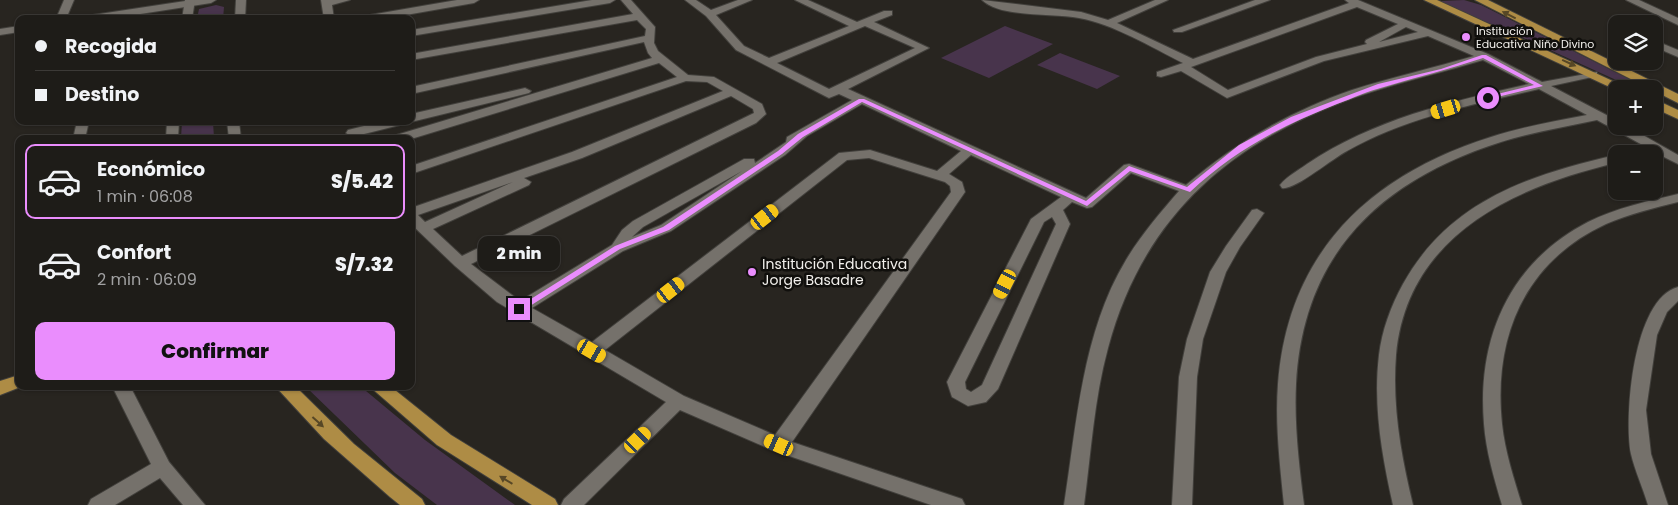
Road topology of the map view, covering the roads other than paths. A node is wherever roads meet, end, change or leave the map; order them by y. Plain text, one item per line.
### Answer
1 (69, 0) edge
2 (212, 0) edge
3 (241, 0) edge
4 (345, 0) edge
5 (474, 0) edge
6 (610, 0) edge
7 (626, 0) edge
8 (690, 0) edge
9 (747, 0) edge
10 (800, 0) edge
11 (987, 0) edge
12 (1163, 0) edge
13 (1265, 0) edge
14 (1428, 0) edge
15 (1480, 0) edge
16 (1631, 0) edge
17 (1354, 1) edge
18 (190, 2) edge
19 (327, 2) edge
20 (888, 13) dead end
21 (710, 14) junction
22 (63, 15) edge
23 (120, 15) edge
24 (188, 15) edge
25 (240, 15) edge
26 (329, 15) edge
27 (387, 15) edge
28 (640, 16) junction
29 (1678, 22) edge
30 (1407, 23) junction
31 (862, 24) junction
32 (1106, 24) junction
33 (585, 27) junction
34 (15, 30) edge
35 (1178, 30) dead end
36 (0, 32) edge
37 (415, 32) edge
38 (1428, 33) junction
39 (648, 38) junction
40 (1678, 43) edge
41 (1352, 52) junction
42 (1678, 54) edge
43 (415, 56) edge
44 (1484, 56) junction
45 (660, 60) junction
46 (415, 63) edge
47 (767, 63) junction
48 (1188, 65) junction
49 (1161, 74) dead end
50 (1593, 74) junction
51 (684, 78) junction
52 (1608, 81) edge
53 (1540, 86) junction
54 (838, 89) junction
55 (415, 90) edge
56 (732, 92) junction
57 (861, 100) junction
58 (1678, 100) edge
59 (1663, 103) edge
60 (1663, 108) edge
61 (1678, 115) edge
62 (1600, 116) junction
63 (415, 117) edge
64 (1608, 121) edge
65 (381, 125) edge
66 (352, 131) edge
67 (410, 135) edge
68 (1633, 135) edge
69 (1651, 145) edge
70 (971, 149) junction
71 (1663, 152) edge
72 (1678, 160) edge
73 (1608, 161) edge
74 (415, 169) edge
75 (940, 175) junction
76 (1287, 186) dead end
77 (1188, 190) junction
78 (1070, 196) junction
79 (1678, 198) edge
80 (1056, 209) junction
81 (1257, 213) dead end
82 (415, 220) edge
83 (415, 221) edge
84 (460, 263) junction
85 (1678, 292) edge
86 (519, 309) junction
87 (592, 351) junction
88 (15, 382) edge
89 (0, 388) edge
90 (123, 390) edge
91 (288, 390) edge
92 (383, 390) edge
93 (678, 401) junction
94 (779, 445) junction
95 (162, 467) junction
96 (98, 505) edge
97 (195, 505) edge
98 (415, 505) edge
99 (548, 505) edge
100 (571, 505) edge
101 (955, 505) edge
102 (1074, 505) edge
103 (1182, 505) edge
104 (1294, 505) edge
105 (1403, 505) edge
106 (1512, 505) edge
107 (1658, 505) edge

1 - 22 street
2 - 18 street
3 - 25 street
4 - 19 street
5 - 27 street
6 - 37 street
7 - 28 street
8 - 21 street
9 - 21 street
10 - 31 street
11 - 32 street
12 - 32 street
13 - 35 street
14 -> 50 main road
58 -> 15 main road
16 - 29 street
17 - 30 street
17 - 48 street
18 - 23 street
18 - 24 street
19 - 26 street
20 - 31 street
21 - 47 street
28 - 33 street
28 - 39 street
30 - 38 street
30 - 41 street
31 - 47 street
31 - 54 street
32 - 48 street
33 - 43 street
33 - 46 street
34 - 36 street
38 - 41 street
38 - 44 street
39 - 45 street
39 - 55 street
40 - 42 street
41 - 48 street
44 - 53 street
44 - 77 street
45 - 51 street
45 - 63 street
45 - 67 street
47 - 54 street
48 - 49 street
50 - 52 main road
50 - 53 street
51 - 56 street
51 - 74 street
53 - 62 street
53 - 76 street
54 - 57 street
56 - 82 street
56 - 84 street
57 - 70 street
57 - 86 street
58 - 59 main road
60 - 61 main road
62 - 64 street
62 - 104 street
65 - 66 street
68 - 69 street
70 - 75 street
70 - 78 street
71 - 72 street
73 - 105 street
75 - 87 street
75 - 94 street
77 - 78 street
77 - 102 street
78 - 80 street
79 - 106 street
80 - 80 street
81 - 103 street
83 - 84 street
84 - 86 street
85 - 107 street
86 - 87 street
87 - 93 street
88 - 89 main road
90 - 95 street
91 -> 98 main road
99 -> 92 main road
93 - 94 street
93 - 100 street
94 - 101 street
95 - 96 street
95 - 97 street

